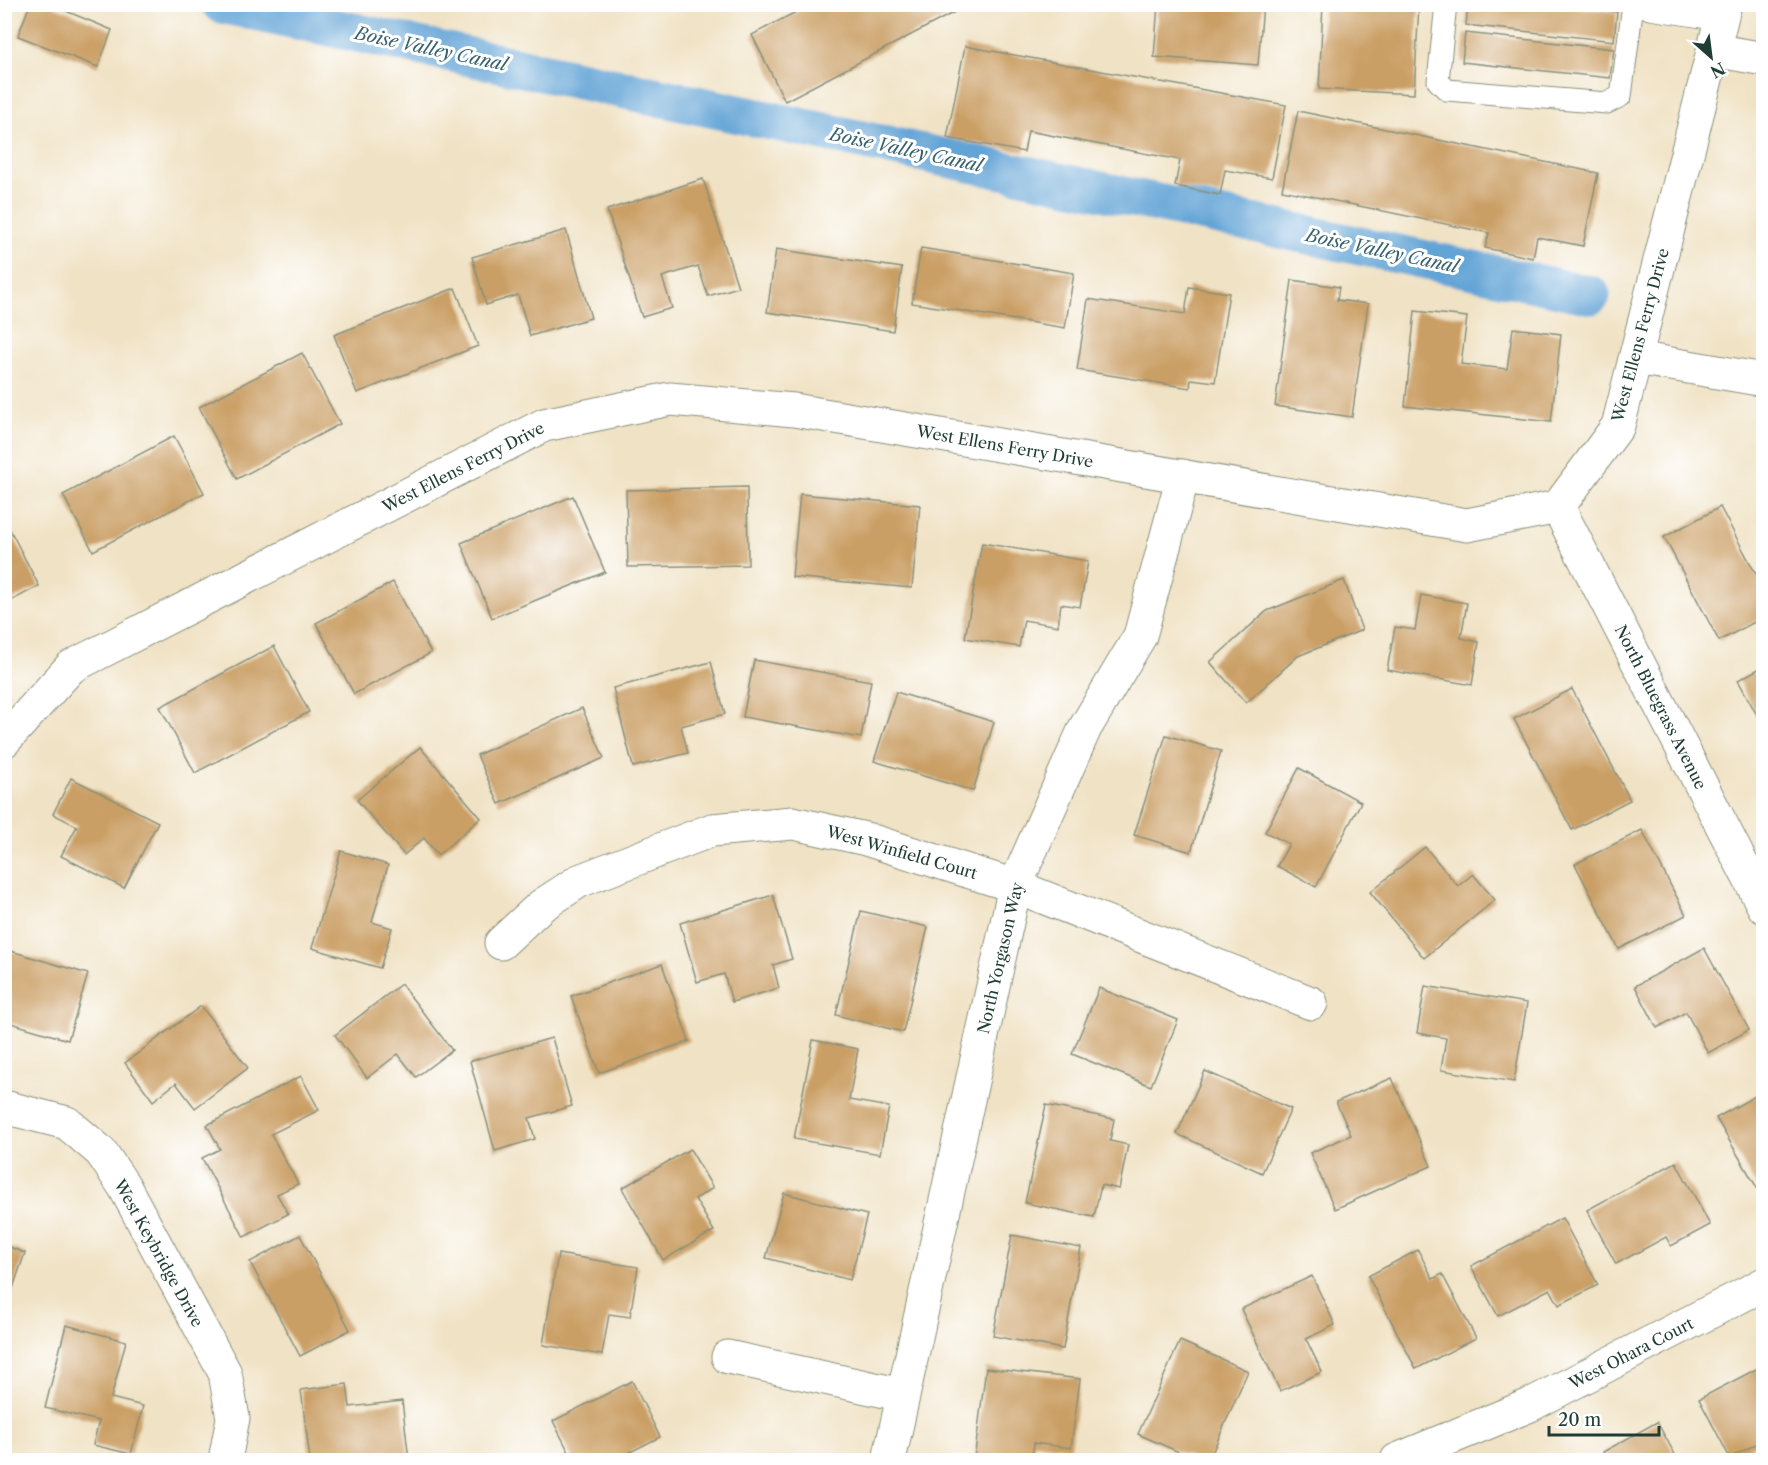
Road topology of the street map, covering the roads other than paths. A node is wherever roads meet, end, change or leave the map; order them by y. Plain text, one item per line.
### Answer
1 (1446, 4) edge
2 (1633, 4) edge
3 (1640, 4) edge
4 (1720, 25) edge
5 (1764, 59) edge
6 (1636, 358) junction
7 (1764, 380) edge
8 (1183, 476) junction
9 (1558, 507) junction
10 (4, 741) edge
11 (1015, 886) junction
12 (1764, 907) edge
13 (501, 943) dead end
14 (1311, 1003) dead end
15 (4, 1107) edge
16 (1764, 1284) edge
17 (728, 1357) dead end
18 (903, 1395) junction
19 (225, 1461) edge
20 (888, 1461) edge
21 (1397, 1461) edge

1 - 2 lane
3 - 4 lane
4 - 5 street
4 - 6 street, West Ellens Ferry Drive
6 - 7 street
6 - 9 street, West Ellens Ferry Drive
8 - 9 street, West Ellens Ferry Drive
8 - 10 street, West Ellens Ferry Drive
8 - 11 street, North Yorgason Way
9 - 12 street, North Bluegrass Avenue
11 - 13 street, West Winfield Court
11 - 14 street, West Winfield Court
11 - 18 street, North Yorgason Way
15 - 19 street, West Keybridge Drive
16 - 21 street, West Ohara Court
17 - 18 street
18 - 20 street, North Yorgason Way

